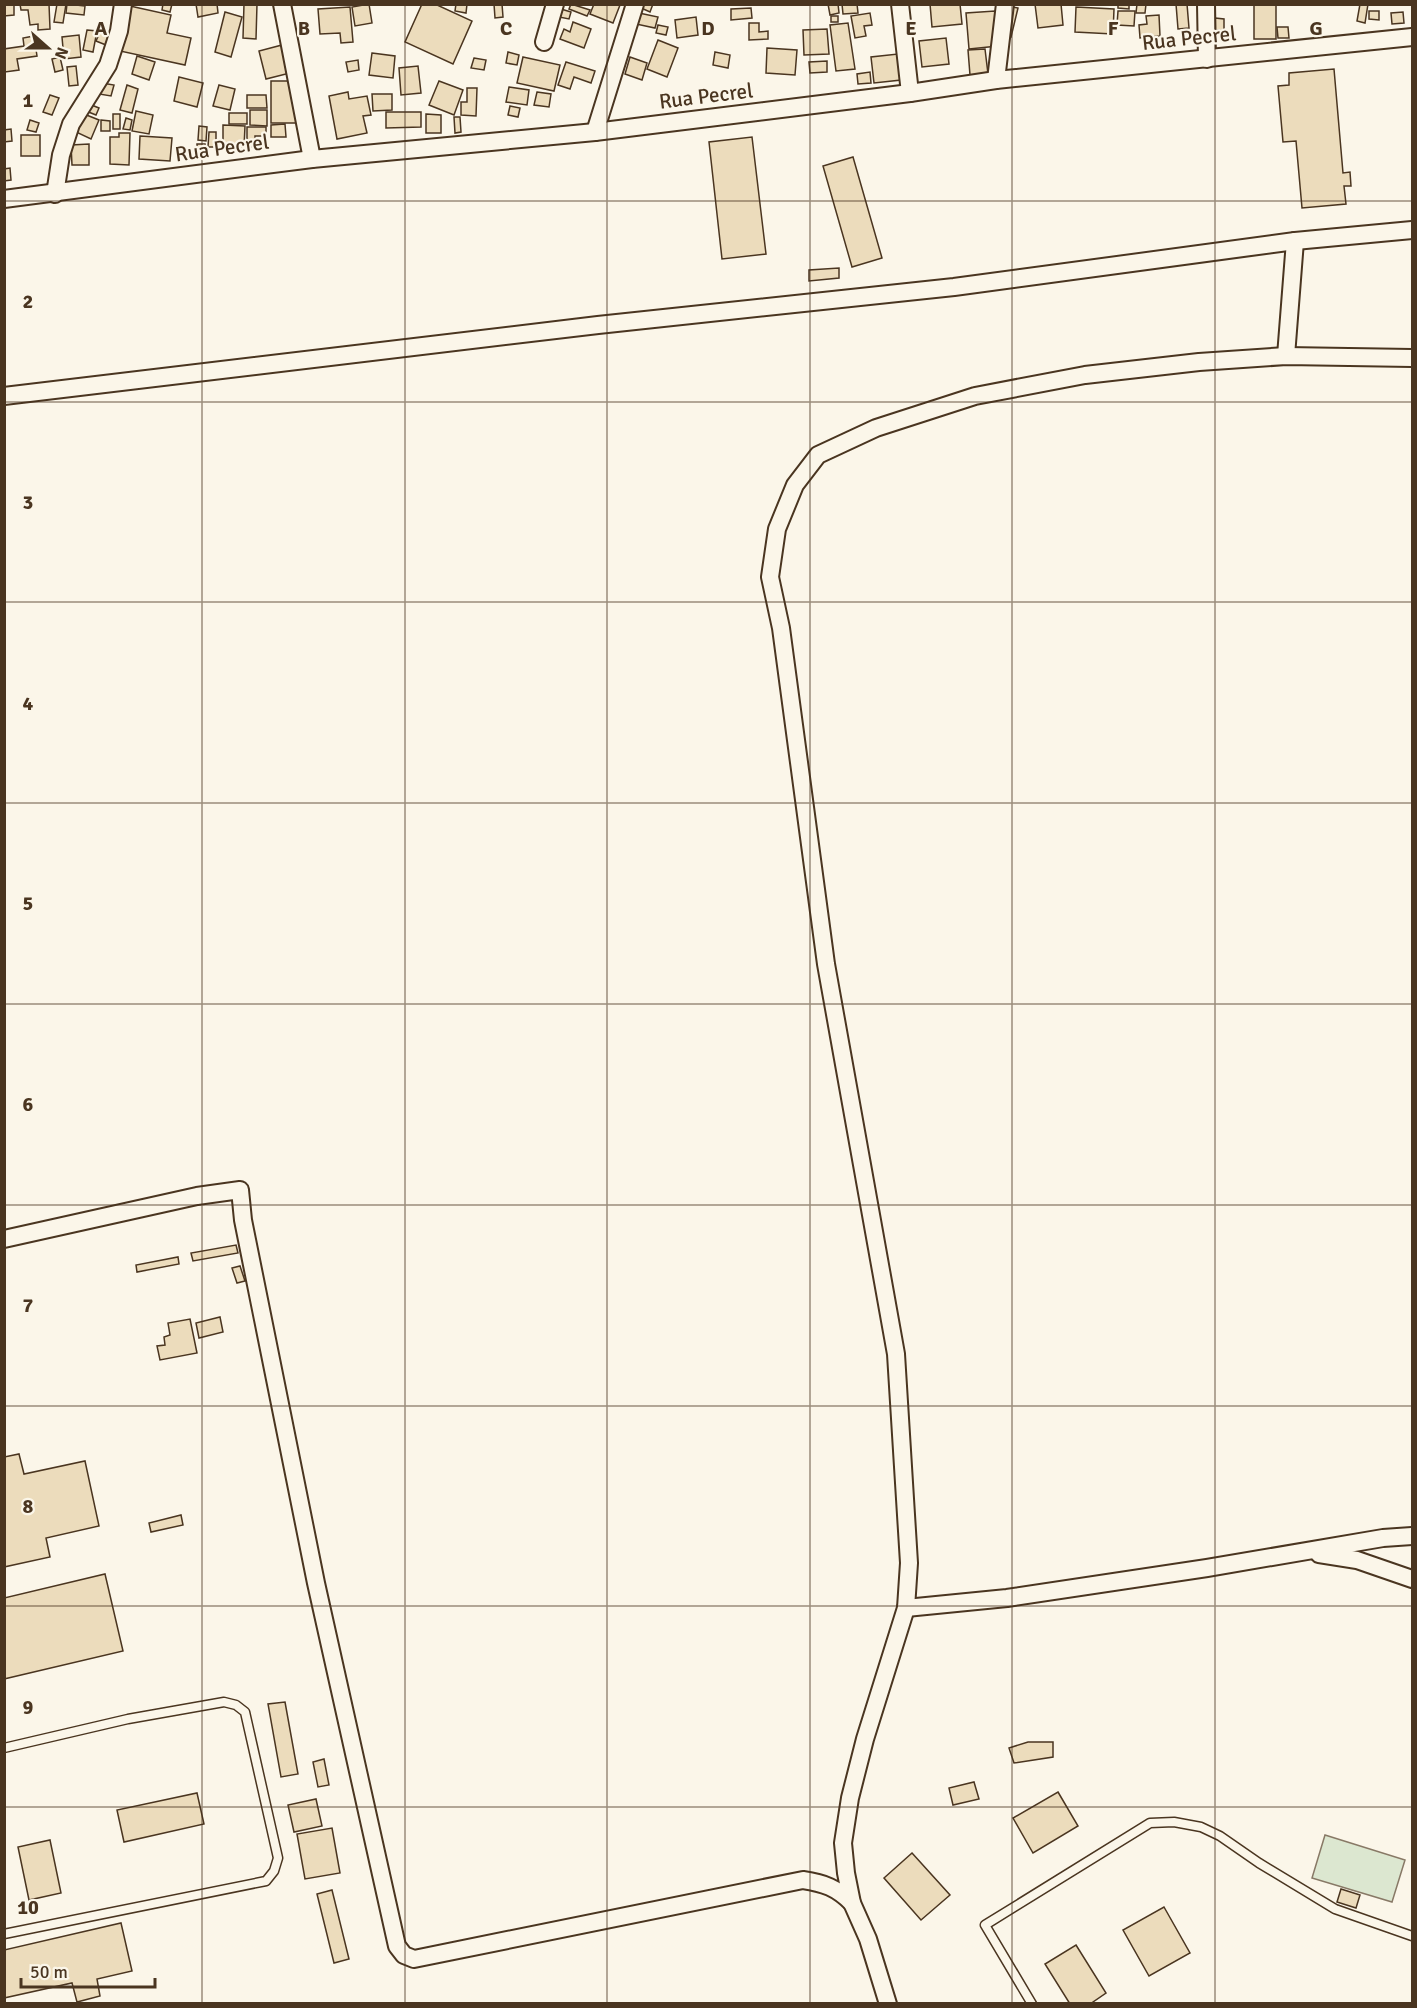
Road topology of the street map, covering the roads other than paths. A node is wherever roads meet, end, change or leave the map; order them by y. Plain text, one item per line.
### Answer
1 (123, 4) edge
2 (282, 4) edge
3 (555, 4) edge
4 (636, 4) edge
5 (900, 4) edge
6 (1005, 4) edge
7 (1206, 4) edge
8 (1413, 37) edge
9 (544, 42) dead end
10 (1207, 59) junction
11 (996, 80) junction
12 (910, 93) junction
13 (595, 132) junction
14 (312, 159) junction
15 (55, 194) junction
16 (4, 199) edge
17 (1413, 230) edge
18 (1296, 241) junction
19 (1286, 356) junction
20 (1413, 358) edge
21 (4, 396) edge
22 (4, 1239) edge
23 (1413, 1536) edge
24 (1303, 1552) junction
25 (1413, 1579) edge
26 (906, 1608) junction
27 (4, 1748) edge
28 (852, 1903) junction
29 (4, 1934) edge
30 (1413, 1936) edge
31 (888, 2004) edge
32 (1032, 2004) edge

1 - 15 street
2 - 14 street
3 - 9 street
4 - 13 street
5 - 12 street
6 - 11 street
7 - 10 street
8 - 10 street, Rua Pecrel
10 - 11 street, Rua Pecrel
11 - 12 street, Rua Pecrel
12 - 13 street, Rua Pecrel
13 - 14 street, Rua Pecrel
14 - 15 street, Rua Pecrel
15 - 16 street, Rua Pecrel
17 - 18 street
18 - 19 street
18 - 21 street
19 - 20 street
19 - 26 street
22 - 28 street
23 - 24 street
24 - 25 street
24 - 26 street
26 - 28 street
27 - 29 lane
28 - 31 street
30 - 32 lane

